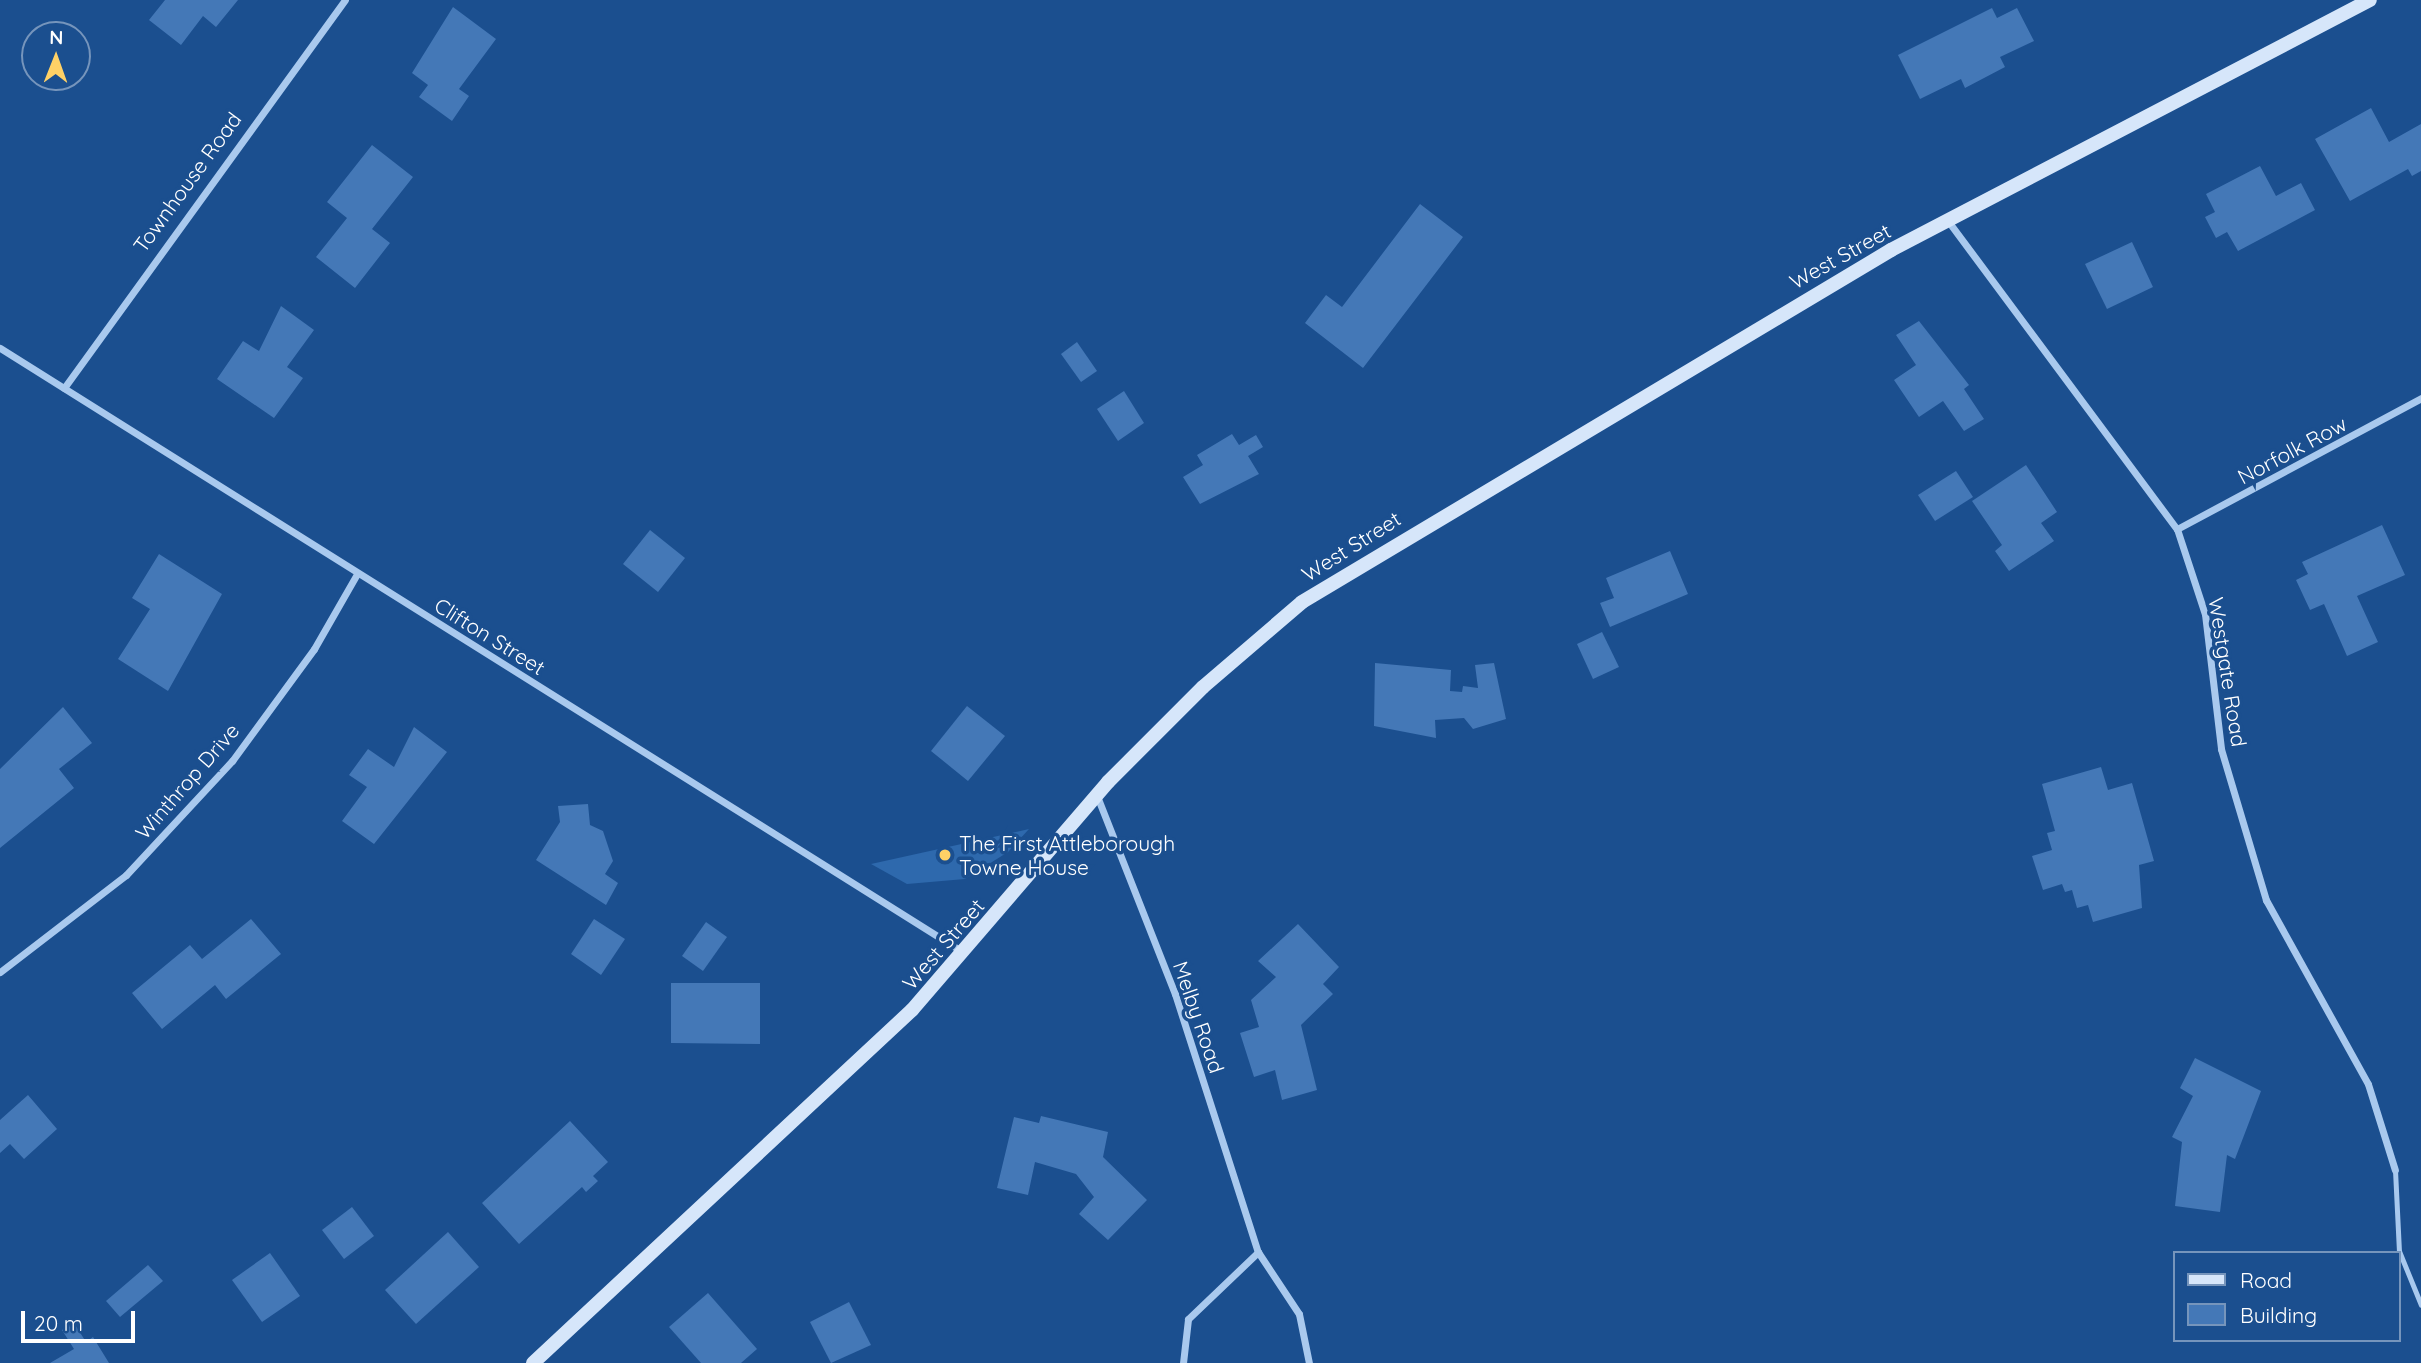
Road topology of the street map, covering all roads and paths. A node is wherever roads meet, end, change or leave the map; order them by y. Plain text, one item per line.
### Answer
1 (345, 0) edge
2 (2370, 0) edge
3 (1948, 221) junction
4 (0, 348) edge
5 (64, 388) junction
6 (2421, 398) edge
7 (2177, 529) junction
8 (357, 574) junction
9 (1097, 796) junction
10 (963, 952) junction
11 (0, 972) edge
12 (2395, 1170) joint
13 (2399, 1251) edge
14 (1258, 1252) junction
15 (2400, 1253) edge
16 (2421, 1305) edge
17 (533, 1363) edge
18 (1183, 1363) edge
19 (1309, 1363) edge

1 - 5 street, Townhouse Road
2 - 3 main road, West Street
3 - 7 street, Westgate Road
3 - 9 main road, West Street
4 - 5 street, Clifton Street
5 - 8 street, Clifton Street
6 - 7 street, Norfolk Row
7 - 12 street, Westgate Road
8 - 10 street, Clifton Street
8 - 11 street, Winthrop Drive
9 - 10 main road, West Street
9 - 14 street, Melby Road
10 - 17 main road, West Street
12 - 13 lane
14 - 18 street
14 - 19 street, Melby Road
15 - 16 lane

